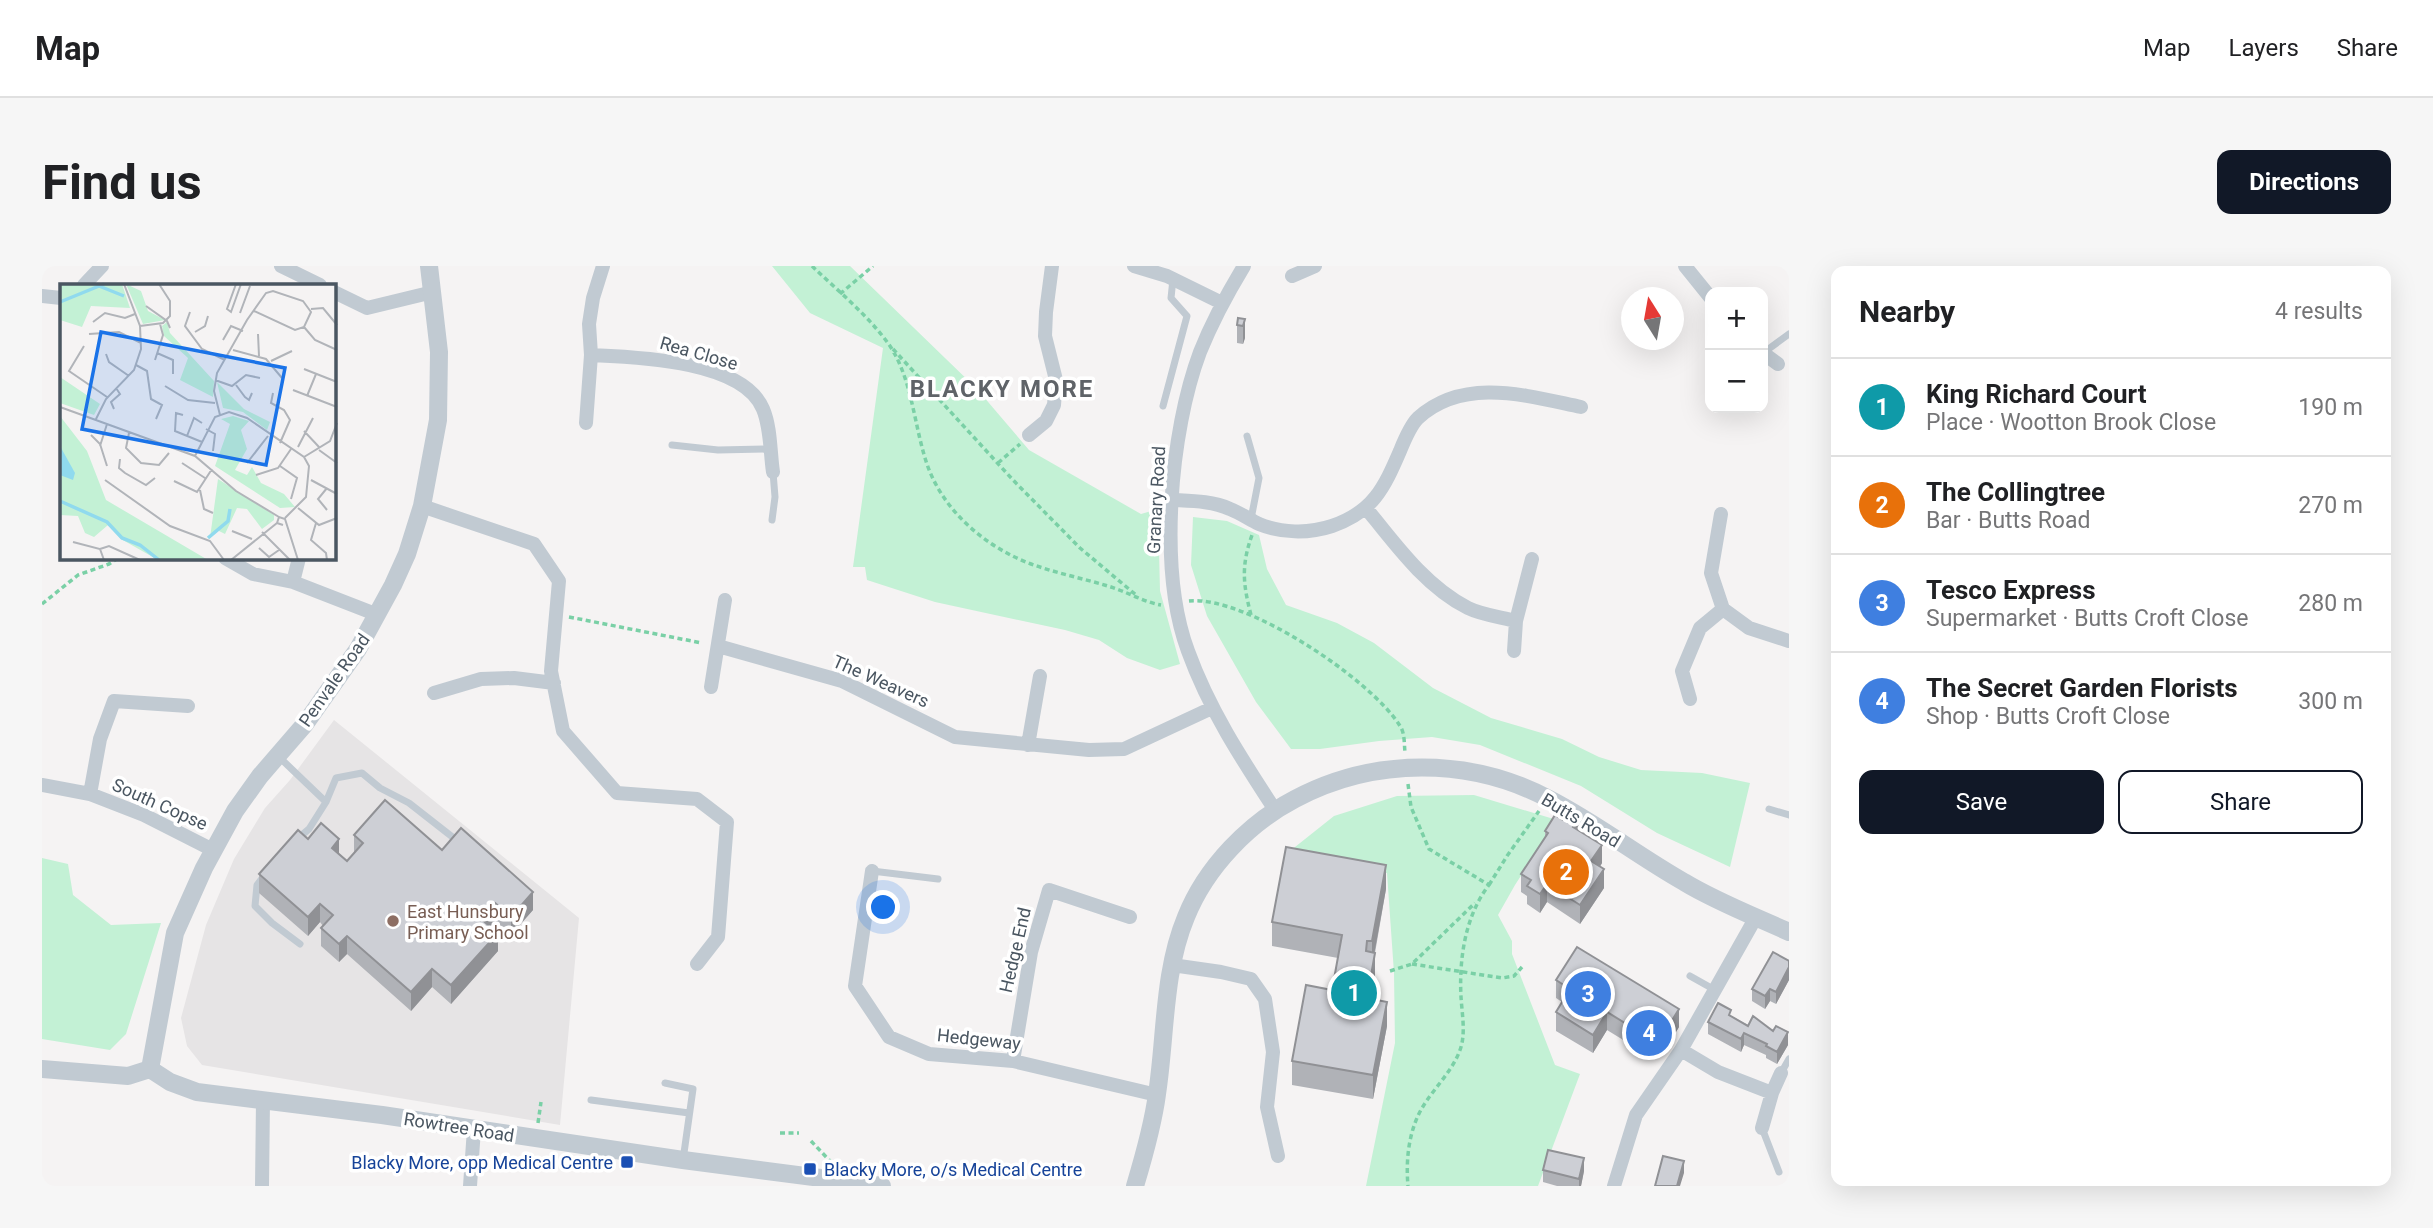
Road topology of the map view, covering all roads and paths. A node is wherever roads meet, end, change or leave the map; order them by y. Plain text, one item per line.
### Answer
1 (102, 266) edge
2 (281, 266) edge
3 (429, 266) edge
4 (603, 266) edge
5 (812, 266) edge
6 (873, 266) edge
7 (1052, 266) edge
8 (1135, 266) edge
9 (1244, 266) edge
10 (1315, 266) edge
11 (1685, 266) edge
12 (1292, 276) dead end
13 (1173, 279) junction
14 (85, 284) edge
15 (318, 284) edge
16 (1705, 291) edge
17 (433, 292) junction
18 (336, 293) edge
19 (840, 294) junction
20 (42, 296) edge
21 (60, 298) edge
22 (1222, 303) junction
23 (1789, 334) edge
24 (890, 346) junction
25 (1767, 350) edge
26 (591, 355) junction
27 (1768, 357) edge
28 (1778, 364) dead end
29 (1163, 406) dead end
30 (1581, 407) dead end
31 (586, 423) dead end
32 (1029, 435) joint
33 (1247, 436) dead end
34 (672, 445) dead end
35 (770, 449) junction
36 (998, 463) junction
37 (773, 472) joint
38 (1173, 500) junction
39 (422, 506) junction
40 (1366, 508) junction
41 (1721, 514) dead end
42 (772, 520) dead end
43 (1254, 522) junction
44 (1532, 559) dead end
45 (115, 560) edge
46 (228, 560) edge
47 (298, 560) edge
48 (293, 582) junction
49 (1140, 598) junction
50 (725, 600) dead end
51 (1190, 601) dead end
52 (42, 604) edge
53 (1158, 605) dead end
54 (1723, 609) junction
55 (556, 614) junction
56 (378, 615) junction
57 (1251, 615) junction
58 (1516, 621) junction
59 (1789, 641) edge
60 (718, 646) junction
61 (1514, 651) dead end
62 (1040, 676) dead end
63 (554, 683) junction
64 (711, 687) dead end
65 (434, 693) dead end
66 (1690, 699) dead end
67 (188, 706) dead end
68 (1212, 708) junction
69 (1028, 744) junction
70 (278, 756) junction
71 (1407, 767) junction
72 (42, 785) edge
73 (90, 794) junction
74 (1549, 799) junction
75 (326, 802) junction
76 (1769, 809) dead end
77 (1275, 810) junction
78 (1789, 815) edge
79 (456, 839) edge
80 (290, 845) edge
81 (213, 850) junction
82 (872, 871) joint
83 (265, 875) edge
84 (938, 879) dead end
85 (1489, 885) junction
86 (1477, 901) junction
87 (1130, 917) dead end
88 (1756, 917) junction
89 (1789, 932) edge
90 (300, 944) dead end
91 (697, 964) dead end
92 (1412, 964) junction
93 (1172, 965) junction
94 (1522, 967) dead end
95 (1390, 971) dead end
96 (1462, 971) junction
97 (1690, 976) dead end
98 (1716, 990) junction
99 (1681, 1050) junction
100 (1789, 1059) edge
101 (1013, 1061) junction
102 (42, 1069) edge
103 (150, 1069) junction
104 (1781, 1073) joint
105 (665, 1083) dead end
106 (1772, 1093) junction
107 (1157, 1095) junction
108 (263, 1100) junction
109 (591, 1100) dead end
110 (689, 1113) junction
111 (1762, 1128) joint
112 (474, 1129) junction
113 (780, 1133) dead end
114 (799, 1133) dead end
115 (1278, 1156) dead end
116 (683, 1160) junction
117 (1779, 1172) dead end
118 (262, 1186) edge
119 (470, 1186) edge
120 (882, 1186) edge
121 (1135, 1186) edge
122 (1408, 1186) edge
123 (1614, 1186) edge

1 - 14 street
2 - 15 street
3 - 17 street, Penvale Road
4 - 26 street
5 - 19 path
6 - 19 path
7 - 32 street
8 - 13 street
9 - 22 street, Granary Road
10 - 12 street
11 - 16 street
13 - 22 street
13 - 29 lane
17 - 18 street
17 - 39 street, Penvale Road
19 - 24 path
20 - 21 street
22 - 38 street, Granary Road
23 - 25 lane
24 - 36 path
24 - 49 path
26 - 31 street
26 - 35 street, Rea Close
27 - 28 street
30 - 40 street
32 - 36 path
33 - 43 lane
34 - 35 lane
35 - 37 street, Rea Close
36 - 49 path
37 - 42 lane
38 - 43 street
38 - 68 street, Granary Road
39 - 55 street
39 - 56 street, Penvale Road
40 - 43 street
40 - 58 street
41 - 54 street
43 - 57 path
44 - 58 street
45 - 52 path
46 - 48 street
47 - 48 street
48 - 56 street
49 - 53 path
50 - 60 street
51 - 57 path
54 - 59 street
54 - 66 street
55 - 60 path
55 - 63 street
56 - 70 street, Penvale Road
57 - 71 path
58 - 61 street
60 - 64 street
60 - 69 street, The Weavers
62 - 69 street
63 - 65 street
63 - 91 street
67 - 73 street, South Copse
68 - 69 street, The Weavers
68 - 77 street, Granary Road
70 - 75 lane
70 - 81 street, Penvale Road
71 - 74 street, Butts Road
71 - 77 street, Butts Road
71 - 85 path
72 - 73 street, South Copse
73 - 81 street, South Copse
74 - 85 path
74 - 88 street, Butts Road
75 - 79 lane
75 - 80 lane
76 - 78 lane
77 - 93 street, Butts Road
81 - 103 street, Penvale Road
82 - 84 lane
82 - 101 street, Hedgeway
83 - 90 lane
85 - 86 path
86 - 92 path
86 - 96 path
87 - 101 street, Hedge End
88 - 89 street, Butts Road
88 - 98 street
92 - 95 path
92 - 96 path
93 - 107 street, Butts Road
93 - 115 street
94 - 96 path
96 - 122 path
97 - 98 lane
98 - 99 street
99 - 106 street
99 - 123 street
100 - 104 lane
101 - 107 street, Hedgeway
102 - 103 street
103 - 108 street, Rowtree Road
104 - 106 street
105 - 110 lane
106 - 111 street
107 - 121 street, Butts Road
108 - 112 street, Rowtree Road
108 - 118 street
109 - 110 lane
110 - 116 lane
111 - 117 lane
112 - 116 street, Rowtree Road
112 - 119 street
113 - 114 path
116 - 120 street, Rowtree Road

